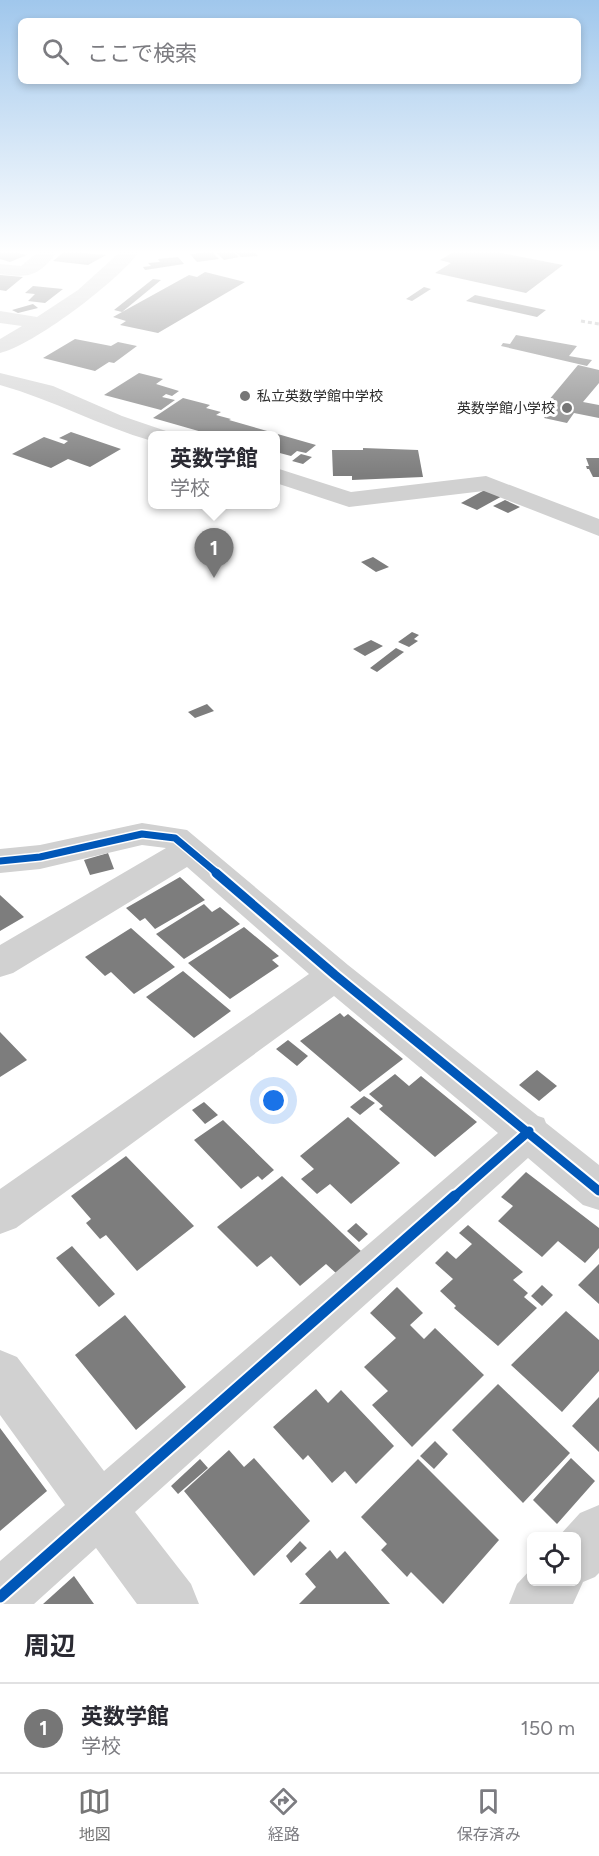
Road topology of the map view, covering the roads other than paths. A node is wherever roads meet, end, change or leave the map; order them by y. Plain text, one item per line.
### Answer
1 (37, 327) edge
2 (0, 347) edge
3 (0, 380) edge
4 (148, 432) edge
5 (280, 476) edge
6 (599, 528) edge
7 (189, 850) junction
8 (0, 861) edge
9 (0, 963) edge
10 (335, 975) junction
11 (529, 1131) junction
12 (599, 1191) edge
13 (0, 1214) edge
14 (0, 1374) edge
15 (101, 1508) junction
16 (599, 1532) edge
17 (581, 1552) edge
18 (552, 1586) edge
19 (0, 1597) edge
20 (171, 1604) edge
21 (537, 1604) edge

1 - 2 street
3 - 4 street
5 - 6 street
7 - 8 street
7 - 9 street
7 - 10 street
10 - 11 street
10 - 13 street
11 - 12 street
11 - 15 street
14 - 15 street
15 - 19 street
15 - 20 street
16 - 17 street
18 - 21 street

